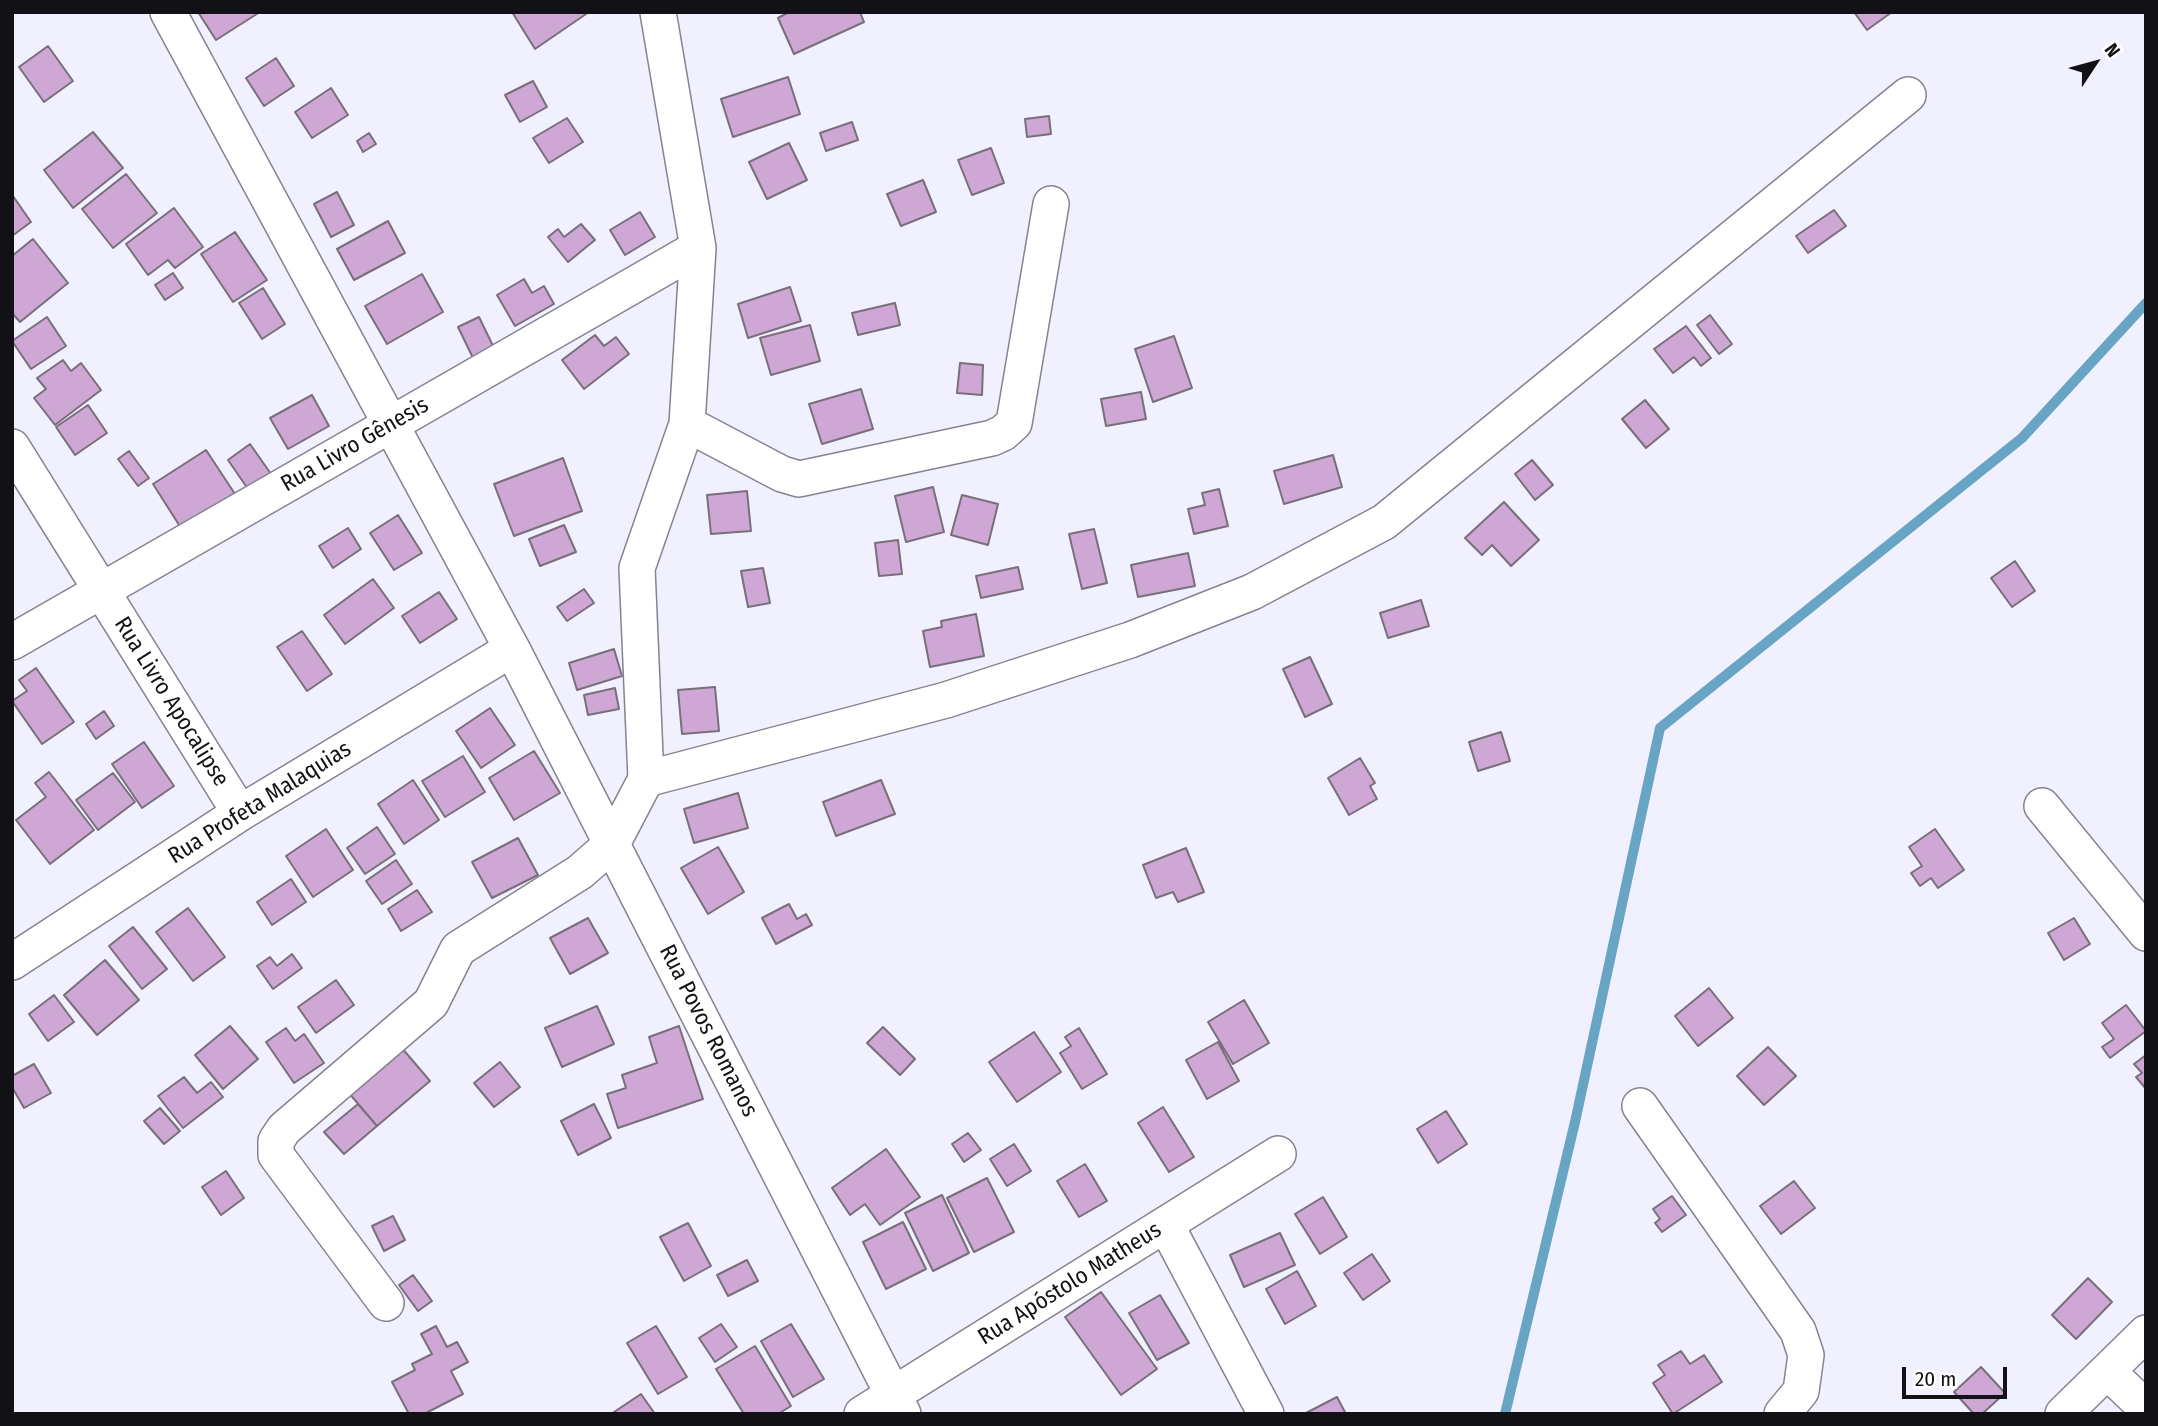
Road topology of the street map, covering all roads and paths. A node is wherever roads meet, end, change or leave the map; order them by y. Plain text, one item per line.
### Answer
1 (168, 12) edge
2 (658, 12) edge
3 (1908, 95) dead end
4 (1051, 204) dead end
5 (698, 248) junction
6 (687, 424) junction
7 (391, 425) junction
8 (12, 447) edge
9 (102, 591) junction
10 (12, 642) edge
11 (512, 649) junction
12 (646, 779) junction
13 (2042, 806) dead end
14 (240, 813) junction
15 (612, 844) junction
16 (2146, 933) edge
17 (12, 962) edge
18 (1640, 1106) dead end
19 (1278, 1154) dead end
20 (1166, 1225) junction
21 (386, 1303) dead end
22 (2146, 1333) edge
23 (2107, 1371) junction
24 (899, 1404) edge
25 (2146, 1408) edge
26 (862, 1414) edge
27 (1266, 1414) edge
28 (1783, 1414) edge
29 (2063, 1414) edge

1 - 7 street, Rua Povos Romanos
2 - 5 street
3 - 12 street
4 - 6 street
5 - 6 street
5 - 7 street, Rua Livro Gênesis
6 - 12 street
7 - 9 street, Rua Livro Gênesis
7 - 11 street, Rua Povos Romanos
8 - 9 street, Rua Livro Apocalipse
9 - 10 street, Rua Livro Gênesis
9 - 14 street, Rua Livro Apocalipse
11 - 14 street, Rua Profeta Malaquias
11 - 15 street, Rua Povos Romanos
12 - 15 street
13 - 16 street
14 - 17 street, Rua Profeta Malaquias
15 - 21 street
15 - 24 street, Rua Povos Romanos
18 - 28 street
19 - 20 street, Rua Apóstolo Matheus
20 - 24 street, Rua Apóstolo Matheus
20 - 27 street
22 - 23 street
23 - 25 street
23 - 29 street
24 - 26 street, Rua Apóstolo Matheus

